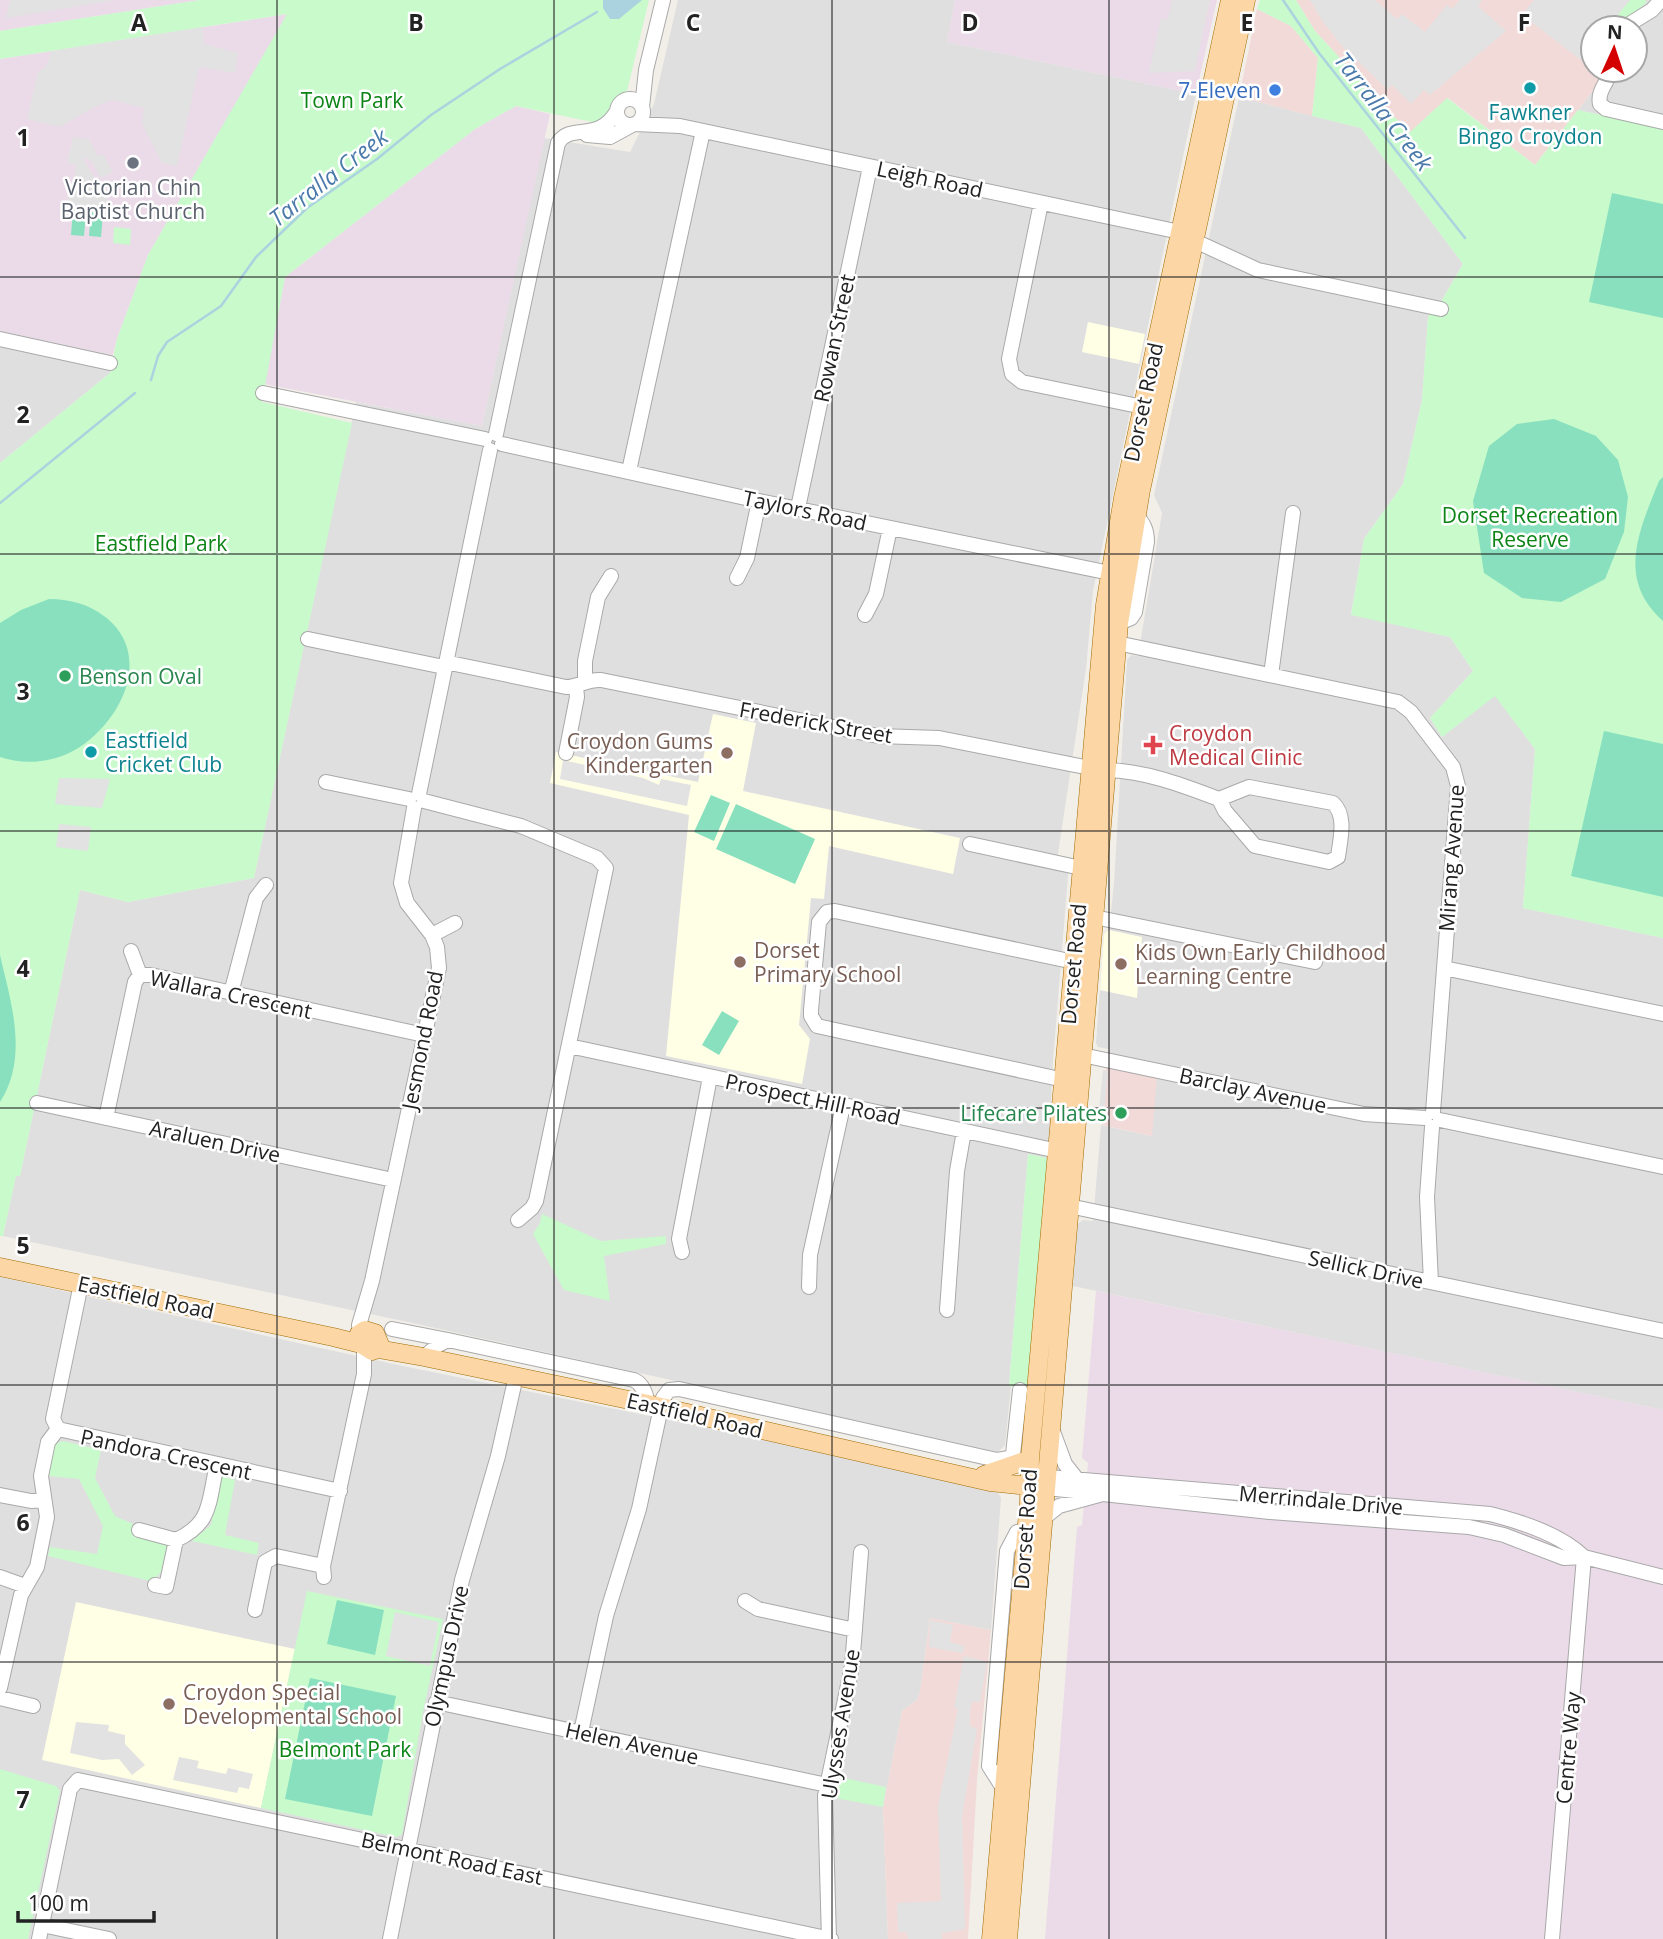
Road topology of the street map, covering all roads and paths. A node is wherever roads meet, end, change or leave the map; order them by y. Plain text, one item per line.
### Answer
1 (663, 0) edge
2 (1230, 0) edge
3 (1246, 0) edge
4 (1661, 0) edge
5 (1646, 14) edge
6 (646, 70) junction
7 (1221, 79) junction
8 (1606, 84) edge
9 (620, 106) junction
10 (642, 108) junction
11 (1663, 122) edge
12 (633, 125) junction
13 (680, 126) junction
14 (703, 131) junction
15 (576, 133) junction
16 (870, 167) junction
17 (1041, 203) junction
18 (1187, 236) junction
19 (1441, 309) dead end
20 (0, 339) edge
21 (110, 363) dead end
22 (263, 393) dead end
23 (1143, 407) junction
24 (493, 442) junction
25 (629, 471) junction
26 (759, 501) junction
27 (797, 508) junction
28 (1293, 513) dead end
29 (1136, 515) junction
30 (890, 528) junction
31 (1118, 574) junction
32 (611, 576) dead end
33 (737, 578) dead end
34 (865, 615) dead end
35 (1119, 623) junction
36 (309, 639) dead end
37 (1117, 643) junction
38 (445, 664) junction
39 (1271, 675) junction
40 (581, 684) junction
41 (566, 752) dead end
42 (1098, 769) junction
43 (326, 782) dead end
44 (1219, 799) junction
45 (416, 801) junction
46 (971, 844) dead end
47 (1081, 868) junction
48 (266, 885) dead end
49 (1094, 917) junction
50 (454, 923) dead end
51 (432, 935) junction
52 (131, 951) dead end
53 (1315, 962) dead end
54 (1082, 963) junction
55 (1444, 968) junction
56 (140, 975) junction
57 (230, 993) junction
58 (1663, 1014) edge
59 (425, 1035) junction
60 (569, 1046) junction
61 (1082, 1055) junction
62 (710, 1076) junction
63 (1064, 1080) junction
64 (37, 1103) dead end
65 (842, 1106) junction
66 (106, 1118) junction
67 (1432, 1119) junction
68 (964, 1131) junction
69 (1058, 1151) junction
70 (1663, 1167) edge
71 (393, 1180) junction
72 (1061, 1206) junction
73 (518, 1220) dead end
74 (682, 1252) dead end
75 (0, 1266) edge
76 (1432, 1282) junction
77 (81, 1284) junction
78 (809, 1287) dead end
79 (947, 1310) dead end
80 (1663, 1331) edge
81 (371, 1339) junction
82 (448, 1340) junction
83 (422, 1356) junction
84 (516, 1376) junction
85 (1020, 1390) dead end
86 (654, 1405) junction
87 (1052, 1427) junction
88 (58, 1429) junction
89 (951, 1450) junction
90 (217, 1465) junction
91 (970, 1474) junction
92 (1037, 1477) junction
93 (1076, 1478) junction
94 (1005, 1484) junction
95 (340, 1491) junction
96 (1107, 1493) junction
97 (1242, 1493) junction
98 (0, 1494) edge
99 (44, 1500) junction
100 (1342, 1502) junction
101 (1240, 1510) junction
102 (1045, 1517) junction
103 (1341, 1518) junction
104 (1026, 1528) junction
105 (138, 1529) dead end
106 (176, 1540) junction
107 (861, 1552) dead end
108 (1584, 1557) junction
109 (0, 1577) edge
110 (1663, 1577) edge
111 (155, 1585) dead end
112 (25, 1586) junction
113 (745, 1601) dead end
114 (255, 1610) dead end
115 (855, 1630) junction
116 (3, 1659) edge
117 (0, 1688) edge
118 (0, 1699) edge
119 (436, 1702) junction
120 (33, 1706) dead end
121 (582, 1732) junction
122 (827, 1785) junction
123 (1011, 1810) junction
124 (409, 1849) junction
125 (40, 1932) edge
126 (109, 1939) edge
127 (390, 1939) edge
128 (830, 1939) edge
129 (991, 1939) edge
130 (1008, 1939) edge
131 (1552, 1939) edge

1 - 6 street
2 - 7 main road, Dorset Road
3 - 7 main road, Dorset Road
4 - 5 street
6 - 9 street
6 - 10 street
7 - 18 main road, Dorset Road
8 - 11 street
9 - 10 street
9 - 12 street
9 - 15 street
10 - 12 street
10 - 13 street, Leigh Road
12 - 13 street, Leigh Road
12 - 15 street
13 - 14 street, Leigh Road
14 - 16 street, Leigh Road
14 - 25 street
15 - 24 street, Jesmond Road
16 - 17 street, Leigh Road
16 - 27 street, Rowan Street
17 - 18 street, Leigh Road
17 - 23 street
18 - 19 street, Leigh Road
18 - 23 main road, Dorset Road
18 - 29 main road, Dorset Road
20 - 21 street
22 - 24 street, Taylors Road
23 - 31 main road, Dorset Road
24 - 25 street, Taylors Road
24 - 38 street, Jesmond Road
25 - 26 street, Taylors Road
26 - 27 street, Taylors Road
26 - 33 street
27 - 30 street, Taylors Road
28 - 39 street
29 - 31 main road, Dorset Road
29 - 35 street
30 - 31 street, Taylors Road
30 - 34 street
31 - 35 main road, Dorset Road
31 - 42 main road, Dorset Road
32 - 40 street
35 - 37 main road, Dorset Road
36 - 38 street, Frederick Street
37 - 39 street, Mirang Avenue
37 - 42 main road, Dorset Road
38 - 40 street, Frederick Street
38 - 45 street, Jesmond Road
39 - 55 street, Mirang Avenue
40 - 41 street
40 - 42 street, Frederick Street
42 - 44 street, Frederick Street
42 - 47 main road, Dorset Road
42 - 49 main road, Dorset Road
43 - 45 street
44 - 44 street
45 - 51 street, Jesmond Road
45 - 60 street
46 - 47 street
47 - 54 main road, Dorset Road
48 - 57 street
49 - 53 street
49 - 54 main road, Dorset Road
50 - 51 street
51 - 59 street, Jesmond Road
52 - 56 street
54 - 61 main road, Dorset Road
54 - 63 main road, Dorset Road
54 - 63 street
55 - 58 street
55 - 67 street, Mirang Avenue
56 - 57 street, Wallara Crescent
56 - 66 street, Wallara Crescent
57 - 59 street, Wallara Crescent
59 - 71 street, Jesmond Road
60 - 62 street, Prospect Hill Road
60 - 73 street
61 - 67 street, Barclay Avenue
61 - 72 main road, Dorset Road
62 - 65 street, Prospect Hill Road
62 - 74 street
63 - 69 main road, Dorset Road
64 - 66 street, Araluen Drive
65 - 68 street, Prospect Hill Road
65 - 78 street
66 - 71 street, Araluen Drive
67 - 70 street, Barclay Avenue
67 - 76 street, Mirang Avenue
68 - 69 street, Prospect Hill Road
68 - 79 street
69 - 72 main road, Dorset Road
71 - 81 street, Jesmond Road
72 - 76 street, Sellick Drive
72 - 87 main road, Dorset Road
72 - 92 main road, Dorset Road
75 - 77 main road, Eastfield Road
76 - 80 street, Sellick Drive
77 - 81 main road, Eastfield Road
77 - 88 street, Pandora Crescent
81 - 82 street
81 - 83 main road, Eastfield Road
81 - 95 street, Jesmond Road
82 - 83 street
82 - 86 street
83 - 84 main road, Eastfield Road
84 - 86 main road, Eastfield Road
84 - 119 street, Olympus Drive
85 - 89 street
86 - 89 street
86 - 91 main road, Eastfield Road
86 - 121 street
87 - 92 main road, Dorset Road
87 - 93 street
88 - 90 street, Pandora Crescent
88 - 99 street
89 - 91 street
90 - 95 street, Pandora Crescent
90 - 106 street
91 - 92 main road, Eastfield Road
91 - 94 main road, Eastfield Road
92 - 93 street, Merrindale Drive
92 - 94 main road, Eastfield Road
92 - 96 street, Merrindale Drive
92 - 102 main road, Dorset Road
92 - 104 main road, Dorset Road
93 - 97 street, Merrindale Drive
94 - 104 main road
95 - 114 street, Jesmond Road
96 - 101 street, Merrindale Drive
96 - 102 street
97 - 100 street, Merrindale Drive
97 - 101 street
98 - 99 street
99 - 112 street
100 - 103 street
100 - 108 street, Merrindale Drive
101 - 103 street, Merrindale Drive
102 - 123 main road, Dorset Road
103 - 108 street, Merrindale Drive
104 - 123 main road, Dorset Road
105 - 106 street
106 - 111 street
107 - 115 street, Ulysses Avenue
108 - 110 street, Merrindale Drive
108 - 131 street, Centre Way
109 - 112 street
112 - 116 street
113 - 115 street
115 - 122 street, Ulysses Avenue
116 - 117 street
118 - 120 street
119 - 121 street, Helen Avenue
119 - 124 street, Olympus Drive
121 - 122 street, Helen Avenue
122 - 128 street, Ulysses Avenue
123 - 129 main road, Dorset Road
123 - 130 main road, Dorset Road
124 - 125 street, Belmont Road East
124 - 127 street, Olympus Drive
124 - 128 street, Belmont Road East
125 - 126 street

